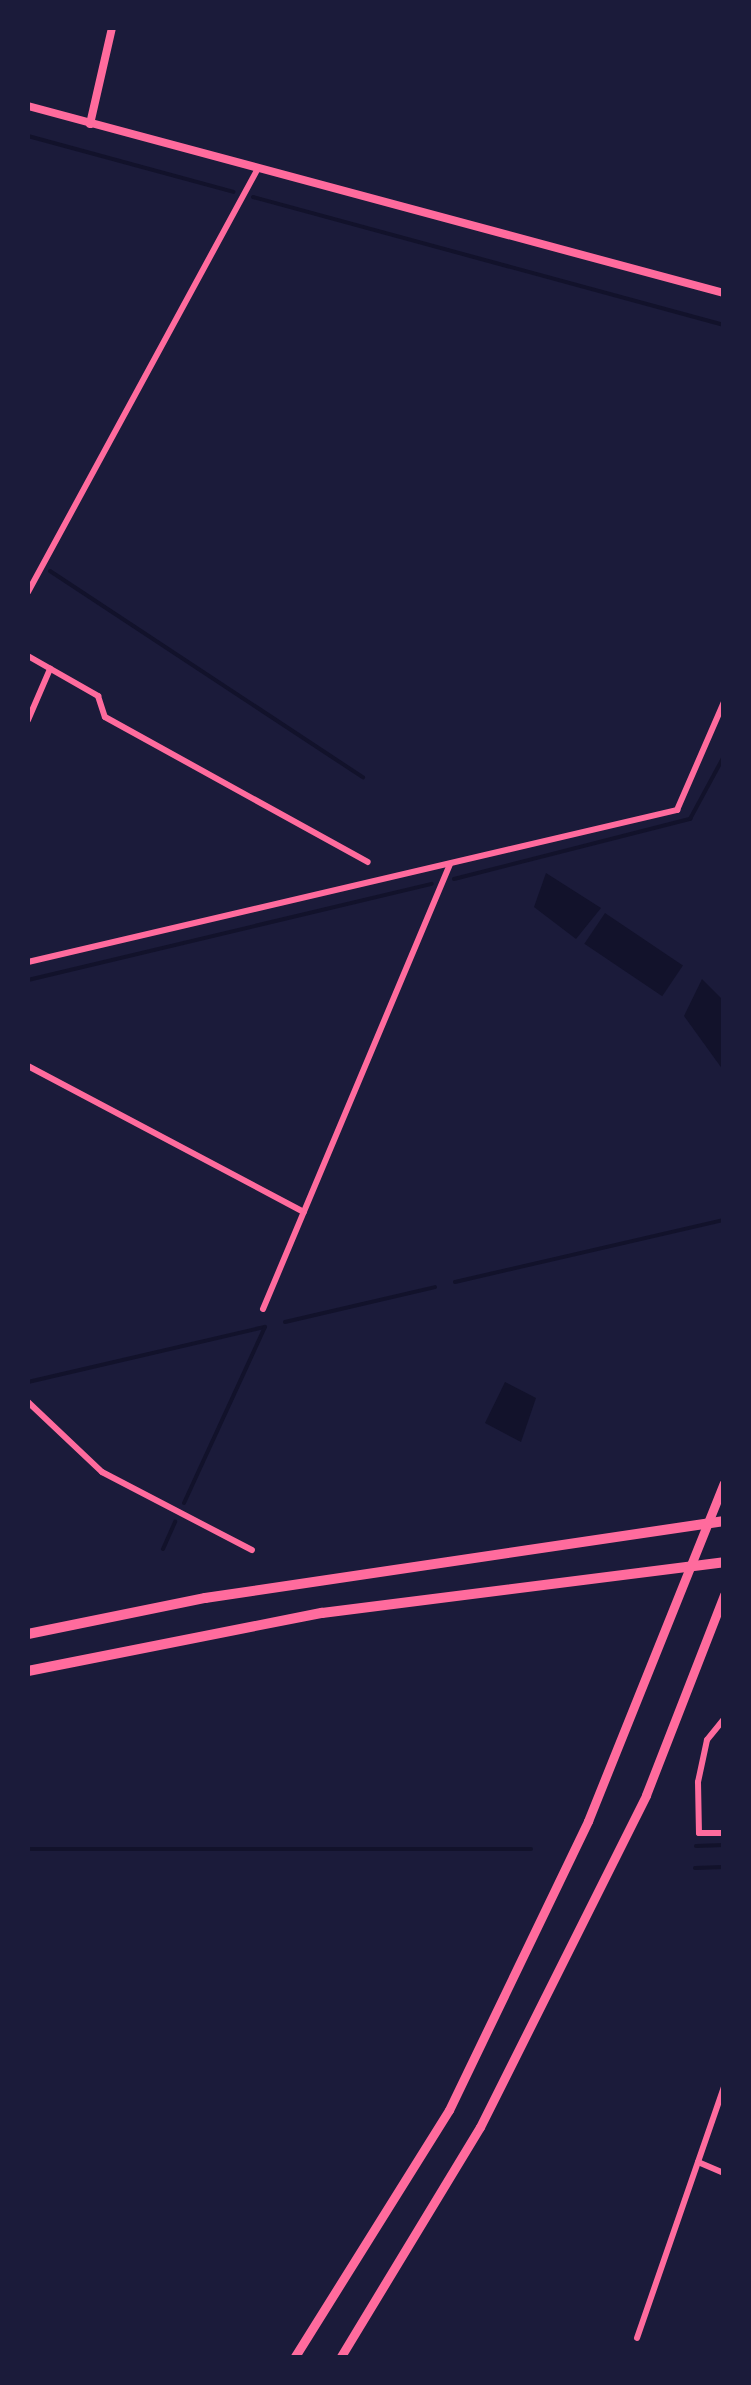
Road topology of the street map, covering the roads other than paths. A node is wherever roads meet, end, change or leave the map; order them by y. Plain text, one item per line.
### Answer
1 (112, 28) edge
2 (28, 106) edge
3 (90, 124) junction
4 (258, 168) junction
5 (724, 293) edge
6 (28, 592) edge
7 (28, 656) edge
8 (50, 669) junction
9 (724, 702) edge
10 (28, 720) edge
11 (368, 862) dead end
12 (451, 863) junction
13 (28, 962) edge
14 (28, 1066) edge
15 (304, 1212) junction
16 (263, 1309) dead end
17 (28, 1402) edge
18 (724, 1482) edge
19 (724, 1521) edge
20 (707, 1523) junction
21 (252, 1550) dead end
22 (724, 1562) edge
23 (692, 1565) junction
24 (724, 1595) edge
25 (28, 1634) edge
26 (28, 1671) edge
27 (724, 1719) edge
28 (724, 1833) edge
29 (724, 2087) edge
30 (698, 2162) junction
31 (724, 2172) edge
32 (637, 2338) dead end
33 (294, 2358) edge
34 (340, 2358) edge

1 - 3 street
2 - 3 street
3 - 4 street
4 - 5 street
4 - 6 street
7 - 8 street
8 - 10 street
8 - 11 street
9 - 12 street
12 - 13 street
12 - 15 street
14 - 15 street
15 - 16 street
17 - 21 street
18 - 20 main road
19 - 20 highway
20 - 23 main road
20 - 25 highway
22 - 23 highway
23 - 26 highway
23 - 33 main road
24 - 34 main road
27 - 28 street
29 - 30 street
30 - 31 street
30 - 32 street

